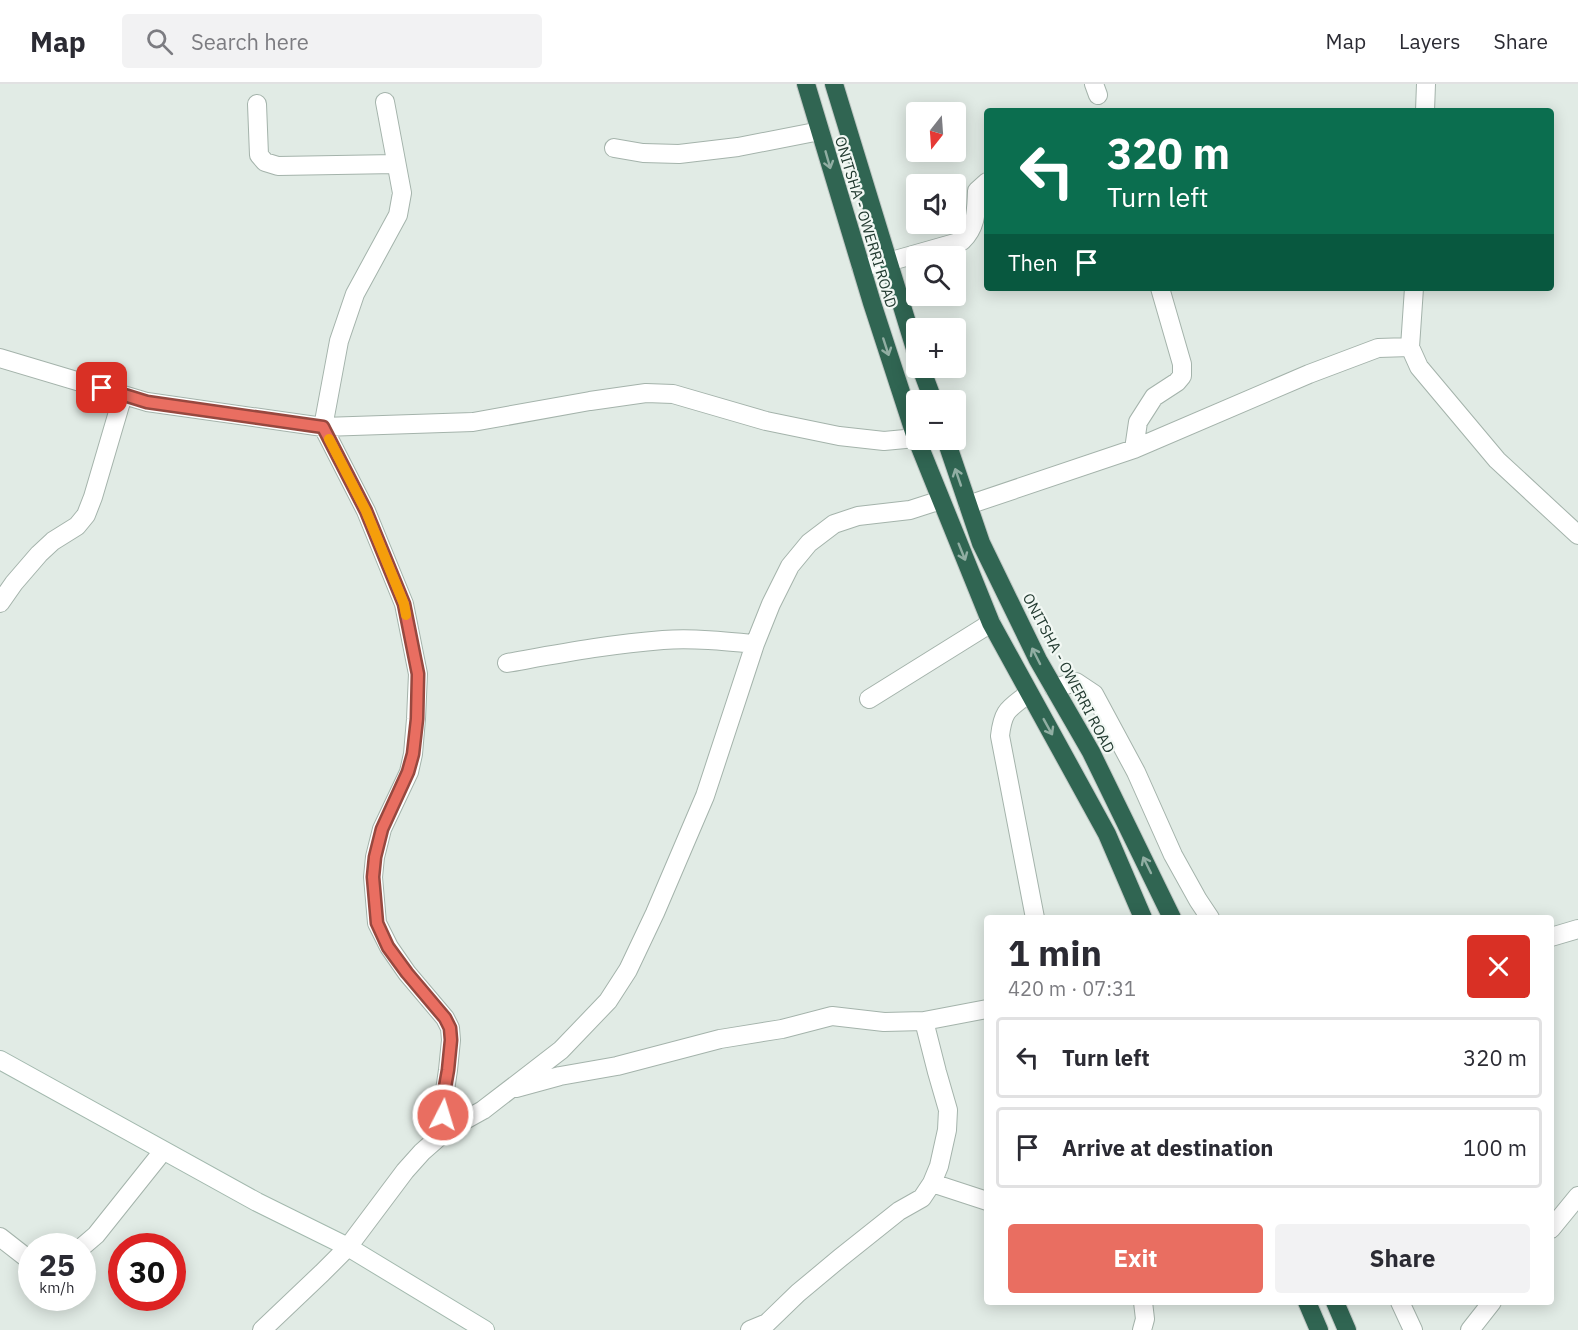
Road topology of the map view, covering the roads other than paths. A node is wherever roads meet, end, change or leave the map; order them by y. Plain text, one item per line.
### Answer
1 (806, 84) edge
2 (834, 84) edge
3 (1429, 86) edge
4 (385, 102) dead end
5 (257, 104) dead end
6 (1425, 108) edge
7 (820, 131) junction
8 (614, 148) dead end
9 (396, 164) junction
10 (984, 185) edge
11 (888, 262) junction
12 (861, 267) junction
13 (1161, 291) edge
14 (1414, 291) edge
15 (906, 320) edge
16 (1410, 347) junction
17 (0, 358) edge
18 (123, 395) junction
19 (906, 404) edge
20 (323, 427) junction
21 (906, 439) edge
22 (1134, 449) junction
23 (922, 450) edge
24 (949, 450) edge
25 (941, 500) junction
26 (968, 505) junction
27 (1578, 536) edge
28 (0, 603) edge
29 (992, 623) junction
30 (755, 644) junction
31 (507, 663) dead end
32 (1054, 688) junction
33 (1029, 693) junction
34 (869, 699) dead end
35 (1034, 915) edge
36 (1142, 915) edge
37 (1171, 915) edge
38 (1208, 915) edge
39 (1578, 929) edge
40 (1554, 936) edge
41 (984, 1010) edge
42 (924, 1021) junction
43 (0, 1060) edge
44 (509, 1089) junction
45 (447, 1130) junction
46 (163, 1151) junction
47 (932, 1183) junction
48 (1578, 1196) edge
49 (984, 1200) edge
50 (1554, 1225) edge
51 (96, 1235) edge
52 (0, 1237) edge
53 (348, 1247) junction
54 (18, 1251) edge
55 (1143, 1305) edge
56 (1308, 1305) edge
57 (1336, 1305) edge
58 (1401, 1305) edge
59 (1490, 1305) edge
60 (262, 1330) edge
61 (485, 1330) edge
62 (750, 1330) edge
63 (1142, 1330) edge
64 (1319, 1330) edge
65 (1347, 1330) edge
66 (1413, 1330) edge
67 (1470, 1330) edge

1 - 7 highway, ONITSHA - OWERRI ROAD
2 - 11 highway, ONITSHA - OWERRI ROAD
3 - 6 street
4 - 9 street
5 - 9 street
7 - 8 street
7 -> 12 highway, ONITSHA - OWERRI ROAD
9 - 20 street
10 - 11 street
11 - 12 street
11 - 15 highway, ONITSHA - OWERRI ROAD
12 -> 19 highway, ONITSHA - OWERRI ROAD
13 - 22 street
14 - 16 street
16 - 22 street
16 - 27 street
17 - 18 street
18 - 20 street
18 - 28 street
20 - 21 street
20 - 45 street
22 - 26 street
23 - 25 highway, ONITSHA - OWERRI ROAD
26 -> 24 highway, ONITSHA - OWERRI ROAD
25 -> 29 highway, ONITSHA - OWERRI ROAD
25 - 30 street
32 -> 26 highway, ONITSHA - OWERRI ROAD
29 - 33 highway, ONITSHA - OWERRI ROAD
29 - 34 street
30 - 31 street
30 - 44 street
37 -> 32 highway, ONITSHA - OWERRI ROAD
32 - 38 street
33 - 35 street
33 -> 36 highway, ONITSHA - OWERRI ROAD
39 - 40 street
41 - 42 street
42 - 44 street
42 - 47 street
43 - 46 street
44 - 45 street
45 - 53 street
46 - 51 street
46 - 53 street
47 - 49 street
47 - 62 street
48 - 50 street
52 - 54 street
53 - 60 street
53 - 61 street
55 - 63 street
56 - 64 highway
57 - 65 highway
58 - 66 street
59 - 67 street

